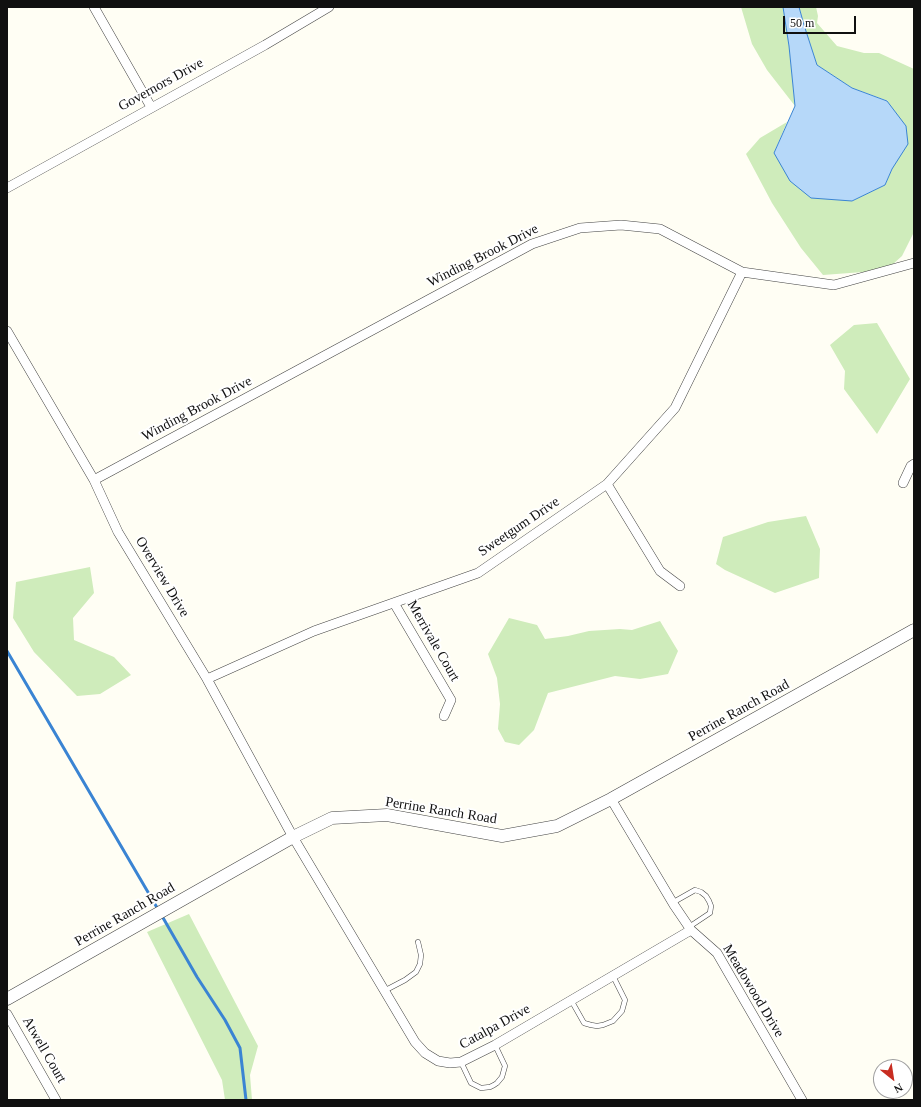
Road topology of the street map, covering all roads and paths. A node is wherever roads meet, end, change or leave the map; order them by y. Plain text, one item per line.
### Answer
1 (94, 7) edge
2 (329, 7) edge
3 (151, 107) junction
4 (7, 188) edge
5 (914, 263) edge
6 (742, 272) junction
7 (7, 331) edge
8 (914, 464) edge
9 (94, 480) junction
10 (903, 483) dead end
11 (607, 484) junction
12 (680, 586) dead end
13 (394, 603) junction
14 (914, 630) edge
15 (207, 679) junction
16 (444, 716) dead end
17 (611, 799) junction
18 (293, 837) junction
19 (672, 903) junction
20 (690, 929) junction
21 (418, 942) dead end
22 (613, 976) junction
23 (384, 991) junction
24 (7, 999) edge
25 (571, 1000) junction
26 (7, 1014) edge
27 (495, 1045) junction
28 (461, 1062) junction
29 (56, 1100) edge
30 (802, 1100) edge

1 - 3 street
2 - 3 street, Governors Drive
3 - 4 street, Governors Drive
5 - 6 street, Winding Brook Drive
6 - 9 street, Winding Brook Drive
6 - 11 street, Sweetgum Drive
7 - 9 street, Overview Drive
8 - 10 street
9 - 15 street, Overview Drive
11 - 12 street
11 - 13 street, Sweetgum Drive
13 - 15 street, Sweetgum Drive
13 - 16 street, Merrivale Court
14 - 17 street, Perrine Ranch Road
15 - 18 street, Overview Drive
17 - 18 street, Perrine Ranch Road
17 - 19 street, Meadowood Drive
18 - 23 street, Catalpa Drive
18 - 24 street, Perrine Ranch Road
19 - 20 street, Meadowood Drive
19 - 20 lane
20 - 22 street, Catalpa Drive
20 - 30 street, Meadowood Drive
21 - 23 lane
22 - 25 street, Catalpa Drive
22 - 25 lane
23 - 28 street, Catalpa Drive
25 - 27 street, Catalpa Drive
26 - 29 street, Atwell Court
27 - 28 street, Catalpa Drive
27 - 28 lane

